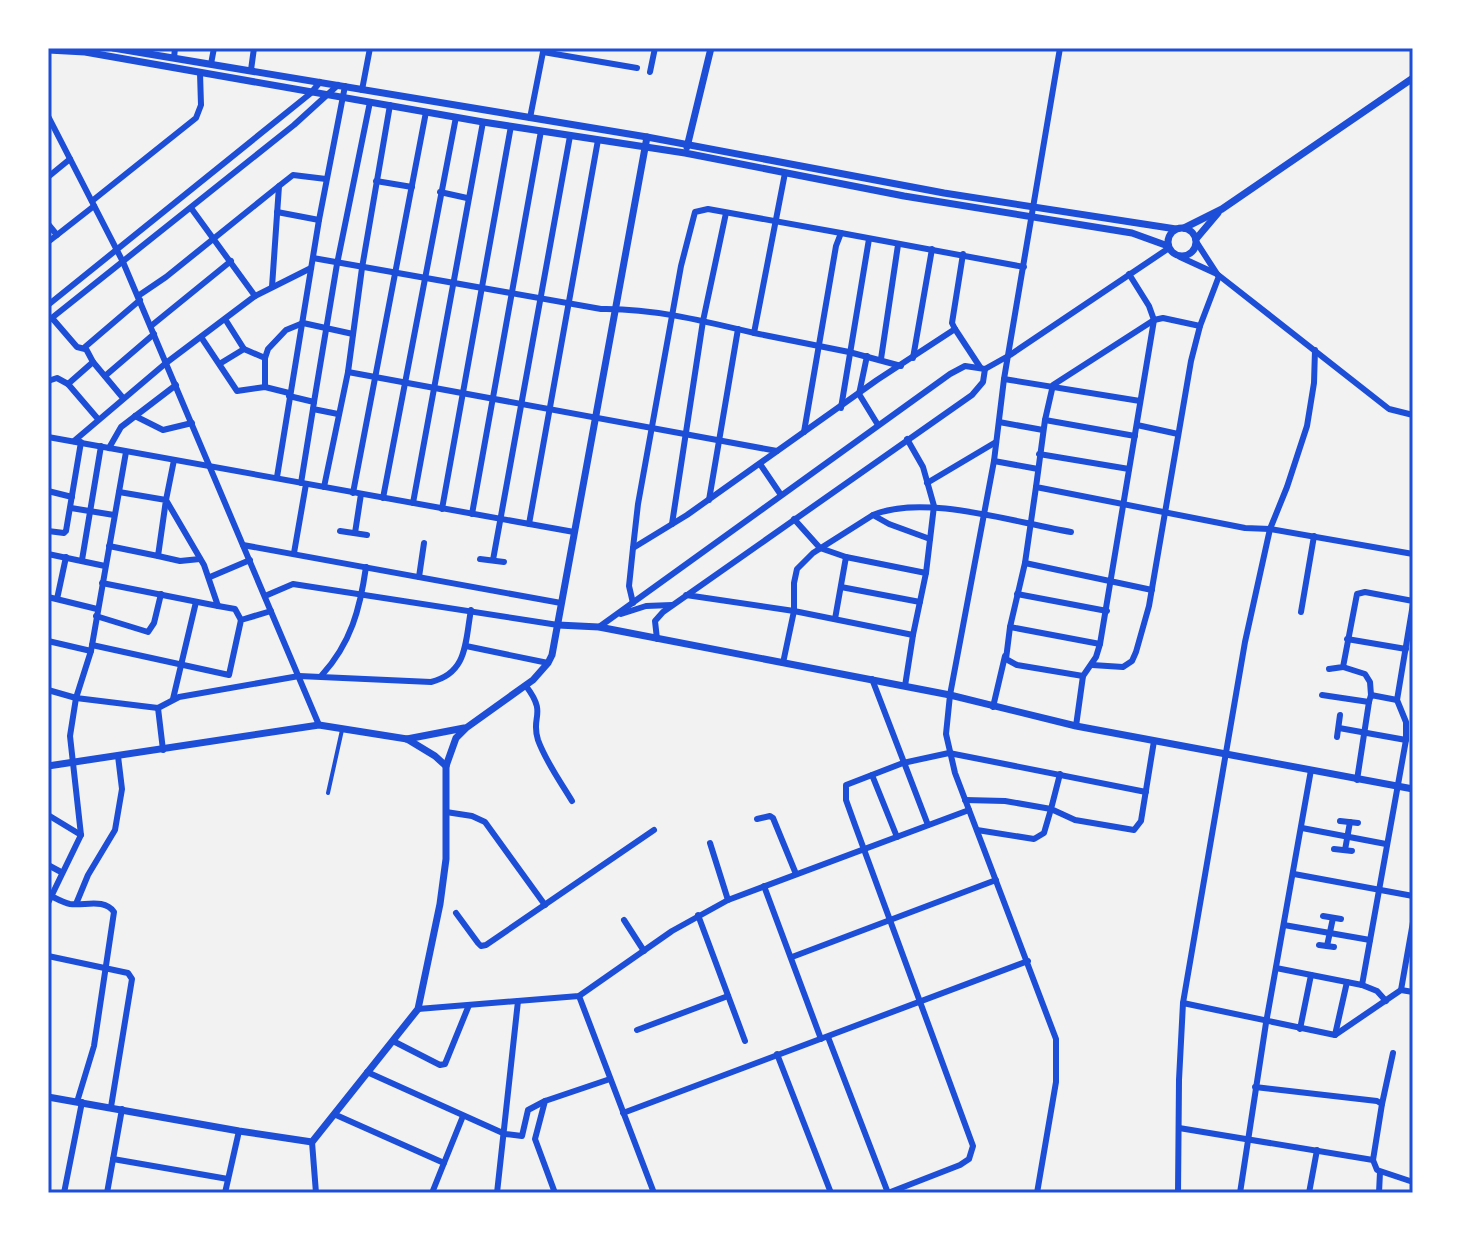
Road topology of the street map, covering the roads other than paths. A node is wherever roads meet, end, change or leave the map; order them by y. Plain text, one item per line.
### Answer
1 (113, 48) edge
2 (175, 48) edge
3 (214, 48) edge
4 (254, 48) edge
5 (370, 48) edge
6 (655, 48) edge
7 (711, 48) edge
8 (1060, 48) edge
9 (48, 50) edge
10 (136, 50) edge
11 (543, 50) edge
12 (174, 58) junction
13 (211, 64) junction
14 (637, 68) dead end
15 (251, 70) junction
16 (650, 72) dead end
17 (200, 73) junction
18 (1413, 78) edge
19 (320, 82) junction
20 (342, 86) junction
21 (362, 90) junction
22 (311, 93) junction
23 (327, 96) junction
24 (342, 98) junction
25 (370, 102) junction
26 (390, 105) junction
27 (426, 112) junction
28 (456, 117) junction
29 (530, 118) junction
30 (49, 122) edge
31 (483, 122) junction
32 (511, 126) junction
33 (541, 131) junction
34 (570, 136) junction
35 (647, 137) junction
36 (598, 140) junction
37 (688, 144) junction
38 (645, 149) junction
39 (685, 153) junction
40 (70, 159) junction
41 (785, 173) junction
42 (48, 177) edge
43 (326, 179) junction
44 (376, 181) junction
45 (279, 186) junction
46 (412, 187) junction
47 (440, 192) junction
48 (467, 198) junction
49 (93, 203) junction
50 (1034, 207) junction
51 (191, 208) junction
52 (1222, 209) junction
53 (277, 212) junction
54 (726, 213) junction
55 (1033, 217) junction
56 (319, 220) junction
57 (777, 223) junction
58 (48, 224) edge
59 (1180, 228) junction
60 (841, 233) junction
61 (57, 235) junction
62 (215, 237) junction
63 (869, 239) junction
64 (1197, 241) junction
65 (48, 242) edge
66 (898, 245) junction
67 (1168, 247) junction
68 (117, 249) junction
69 (932, 249) junction
70 (963, 254) junction
71 (1180, 257) junction
72 (313, 258) junction
73 (231, 261) junction
74 (123, 262) junction
75 (337, 264) junction
76 (1024, 267) junction
77 (311, 268) junction
78 (362, 268) junction
79 (395, 273) junction
80 (1129, 274) junction
81 (1218, 275) junction
82 (425, 277) junction
83 (453, 283) junction
84 (272, 287) junction
85 (482, 288) junction
86 (511, 293) junction
87 (255, 296) junction
88 (139, 298) junction
89 (540, 298) junction
90 (570, 303) junction
91 (48, 305) edge
92 (615, 308) junction
93 (673, 316) junction
94 (50, 319) edge
95 (225, 319) junction
96 (1154, 320) junction
97 (703, 321) junction
98 (303, 323) junction
99 (151, 326) junction
100 (1200, 326) junction
101 (328, 328) junction
102 (738, 329) junction
103 (955, 329) junction
104 (754, 333) junction
105 (154, 334) junction
106 (353, 334) junction
107 (201, 337) junction
108 (820, 346) junction
109 (85, 349) junction
110 (244, 349) junction
111 (1315, 350) junction
112 (849, 352) junction
113 (1010, 355) junction
114 (867, 356) junction
115 (265, 358) junction
116 (913, 358) junction
117 (881, 359) junction
118 (93, 362) junction
119 (166, 363) junction
120 (221, 363) junction
121 (901, 366) junction
122 (982, 368) junction
123 (348, 372) junction
124 (105, 376) junction
125 (376, 376) junction
126 (1004, 379) junction
127 (48, 381) edge
128 (405, 382) junction
129 (68, 384) junction
130 (176, 385) junction
131 (1053, 385) junction
132 (265, 387) junction
133 (433, 388) junction
134 (289, 394) junction
135 (462, 394) junction
136 (859, 394) junction
137 (123, 398) junction
138 (492, 399) junction
139 (1140, 401) junction
140 (314, 405) junction
141 (522, 405) junction
142 (841, 408) junction
143 (549, 410) junction
144 (338, 414) junction
145 (1413, 415) edge
146 (135, 416) junction
147 (595, 418) junction
148 (98, 419) junction
149 (1045, 420) junction
150 (999, 422) junction
151 (192, 423) junction
152 (878, 425) junction
153 (1137, 425) junction
154 (652, 427) junction
155 (1043, 430) junction
156 (804, 433) junction
157 (1178, 434) junction
158 (686, 435) junction
159 (1135, 436) junction
160 (48, 437) edge
161 (907, 439) junction
162 (718, 440) junction
163 (78, 442) junction
164 (996, 442) junction
165 (101, 446) junction
166 (109, 448) junction
167 (777, 451) junction
168 (126, 452) junction
169 (1039, 454) junction
170 (174, 460) junction
171 (994, 461) junction
172 (760, 464) junction
173 (211, 468) junction
174 (1038, 469) junction
175 (1129, 469) junction
176 (277, 477) junction
177 (303, 483) junction
178 (927, 483) junction
179 (324, 487) junction
180 (1036, 487) junction
181 (48, 491) edge
182 (119, 492) junction
183 (357, 493) junction
184 (781, 495) junction
185 (72, 497) junction
186 (383, 498) junction
187 (166, 500) junction
188 (709, 500) junction
189 (413, 503) junction
190 (1124, 503) junction
191 (934, 506) junction
192 (71, 508) junction
193 (442, 509) junction
194 (90, 511) junction
195 (1167, 511) junction
196 (472, 514) junction
197 (114, 515) junction
198 (873, 515) junction
199 (984, 516) junction
200 (500, 519) junction
201 (794, 519) junction
202 (529, 524) junction
203 (671, 524) junction
204 (1030, 525) junction
205 (1270, 529) junction
206 (48, 531) edge
207 (340, 531) dead end
208 (574, 532) junction
209 (1071, 532) dead end
210 (355, 533) junction
211 (367, 535) dead end
212 (1314, 536) junction
213 (930, 539) junction
214 (424, 543) dead end
215 (243, 545) junction
216 (109, 546) junction
217 (633, 548) junction
218 (820, 548) junction
219 (294, 553) junction
220 (48, 554) edge
221 (1413, 554) edge
222 (158, 556) junction
223 (66, 557) junction
224 (846, 557) junction
225 (200, 559) junction
226 (480, 559) dead end
227 (82, 560) junction
228 (250, 560) junction
229 (493, 560) junction
230 (504, 562) dead end
231 (1025, 563) junction
232 (105, 566) junction
233 (366, 567) junction
234 (926, 573) junction
235 (210, 577) junction
236 (419, 577) junction
237 (1112, 582) junction
238 (102, 583) junction
239 (841, 587) junction
240 (1152, 590) junction
241 (362, 592) junction
242 (161, 594) junction
243 (1017, 594) junction
244 (686, 595) junction
245 (265, 596) junction
246 (48, 597) edge
247 (57, 599) junction
248 (196, 602) junction
249 (920, 602) junction
250 (561, 603) junction
251 (633, 603) junction
252 (1413, 603) edge
253 (672, 605) junction
254 (218, 606) junction
255 (471, 610) junction
256 (271, 611) junction
257 (794, 611) junction
258 (1107, 611) junction
259 (97, 612) junction
260 (1301, 612) dead end
261 (617, 615) junction
262 (835, 619) junction
263 (241, 620) junction
264 (558, 625) junction
265 (599, 627) junction
266 (1010, 627) junction
267 (913, 635) junction
268 (657, 639) junction
269 (1347, 639) junction
270 (48, 641) edge
271 (1100, 644) junction
272 (466, 646) junction
273 (91, 648) junction
274 (1406, 649) junction
275 (1005, 656) junction
276 (182, 663) junction
277 (548, 663) junction
278 (783, 663) junction
279 (1092, 665) junction
280 (1343, 667) junction
281 (1329, 669) dead end
282 (229, 675) junction
283 (322, 675) junction
284 (299, 676) junction
285 (1083, 676) junction
286 (872, 679) junction
287 (240, 685) junction
288 (526, 686) junction
289 (905, 686) junction
290 (48, 690) edge
291 (950, 695) junction
292 (1322, 695) dead end
293 (76, 698) junction
294 (173, 699) junction
295 (1370, 699) junction
296 (1397, 700) junction
297 (993, 707) junction
298 (158, 708) junction
299 (1340, 715) dead end
300 (319, 725) junction
301 (1076, 726) junction
302 (466, 728) junction
303 (1339, 728) junction
304 (342, 730) junction
305 (1365, 732) junction
306 (1337, 737) dead end
307 (407, 739) junction
308 (1406, 740) junction
309 (1154, 741) junction
310 (163, 750) junction
311 (949, 753) junction
312 (1225, 754) junction
313 (118, 756) junction
314 (73, 762) junction
315 (903, 763) junction
316 (48, 766) edge
317 (446, 766) junction
318 (1311, 770) junction
319 (1060, 774) junction
320 (872, 775) junction
321 (1357, 780) junction
322 (1396, 786) junction
323 (1413, 789) edge
324 (1146, 792) junction
325 (328, 793) dead end
326 (965, 800) junction
327 (572, 801) dead end
328 (1051, 809) junction
329 (969, 810) junction
330 (446, 812) junction
331 (48, 815) edge
332 (757, 819) dead end
333 (1340, 821) dead end
334 (928, 825) junction
335 (1302, 828) junction
336 (654, 830) dead end
337 (977, 830) junction
338 (81, 835) junction
339 (1347, 836) junction
340 (897, 837) junction
341 (710, 843) dead end
342 (1386, 844) junction
343 (863, 849) junction
344 (1334, 849) dead end
345 (48, 865) edge
346 (61, 872) junction
347 (796, 874) junction
348 (1294, 874) junction
349 (996, 880) junction
350 (764, 886) junction
351 (1378, 889) junction
352 (1413, 896) edge
353 (50, 900) edge
354 (728, 900) junction
355 (76, 904) junction
356 (545, 905) junction
357 (456, 913) dead end
358 (698, 915) junction
359 (1323, 916) dead end
360 (624, 920) dead end
361 (891, 920) junction
362 (1413, 922) edge
363 (1284, 925) junction
364 (1329, 933) junction
365 (1370, 940) junction
366 (1327, 946) dead end
367 (644, 951) junction
368 (48, 956) edge
369 (792, 957) junction
370 (1028, 961) junction
371 (1276, 968) junction
372 (106, 969) junction
373 (1311, 975) junction
374 (1347, 982) junction
375 (1362, 985) junction
376 (1401, 990) junction
377 (1413, 992) edge
378 (579, 996) junction
379 (728, 996) junction
380 (518, 1001) junction
381 (922, 1001) junction
382 (1386, 1001) junction
383 (1183, 1003) junction
384 (469, 1005) junction
385 (418, 1009) junction
386 (1266, 1023) junction
387 (1300, 1029) junction
388 (637, 1030) dead end
389 (1335, 1035) junction
390 (824, 1038) junction
391 (393, 1041) junction
392 (745, 1041) dead end
393 (1393, 1053) dead end
394 (777, 1054) junction
395 (367, 1072) junction
396 (610, 1079) junction
397 (1255, 1087) junction
398 (48, 1097) edge
399 (545, 1101) junction
400 (80, 1102) junction
401 (1382, 1104) junction
402 (111, 1107) junction
403 (122, 1109) junction
404 (623, 1113) junction
405 (336, 1115) junction
406 (463, 1116) junction
407 (1179, 1128) junction
408 (239, 1131) junction
409 (505, 1134) junction
410 (522, 1136) junction
411 (535, 1139) junction
412 (1248, 1140) junction
413 (312, 1142) junction
414 (1317, 1150) junction
415 (113, 1159) junction
416 (1373, 1160) junction
417 (444, 1163) junction
418 (1380, 1172) junction
419 (228, 1179) junction
420 (1413, 1182) edge
421 (64, 1193) edge
422 (107, 1193) edge
423 (225, 1193) edge
424 (316, 1193) edge
425 (432, 1193) edge
426 (497, 1193) edge
427 (555, 1193) edge
428 (654, 1193) edge
429 (831, 1193) edge
430 (888, 1193) edge
431 (1037, 1193) edge
432 (1178, 1193) edge
433 (1240, 1193) edge
434 (1309, 1193) edge
435 (1379, 1193) edge

1 - 10 street
2 - 12 street
3 - 13 street
4 - 15 street
5 - 21 street
6 - 16 street
7 - 37 street
8 - 50 street
9 - 17 street
10 - 12 street
11 - 14 street
11 - 29 street
12 - 13 street
13 - 15 street
15 - 19 street
17 - 22 street
17 - 49 street
18 - 52 street
19 - 20 street
19 - 22 street
20 - 21 street
20 - 23 street
20 - 24 street
21 - 29 street
22 - 23 street
22 - 68 street
23 - 24 street
23 - 51 street
24 - 25 street
24 - 43 street
25 - 26 street
25 - 75 street
26 - 27 street
26 - 44 street
27 - 28 street
27 - 46 street
28 - 31 street
28 - 47 street
29 - 35 street
30 - 40 street
31 - 32 street
31 - 48 street
32 - 33 street
32 - 85 street
33 - 34 street
33 - 86 street
34 - 36 street
34 - 89 street
35 - 37 street
35 - 38 street
36 - 38 street
36 - 90 street
37 - 39 street
37 - 50 street
38 - 39 street
38 - 92 street
39 - 41 street
40 - 42 street
40 - 49 street
41 - 55 street
41 - 57 street
43 - 45 street
43 - 56 street
44 - 46 street
44 - 78 street
45 - 53 street
45 - 62 street
46 - 79 street
47 - 48 street
47 - 82 street
48 - 83 street
49 - 61 street
49 - 68 street
50 - 55 street
50 - 59 street
51 - 62 street
51 - 74 street
52 - 59 street
52 - 64 street
53 - 56 street
53 - 84 street
54 - 57 street
54 - 93 street
54 - 97 street
55 - 67 street
55 - 76 street
56 - 72 street
57 - 60 street
57 - 104 street
58 - 61 street
59 - 64 street
59 - 67 street
60 - 63 street
60 - 108 street
61 - 65 street
62 - 73 street
62 - 88 street
63 - 66 street
63 - 112 street
64 - 71 street
64 - 81 street
66 - 69 street
66 - 117 street
67 - 71 street
67 - 80 street
68 - 74 street
68 - 91 street
69 - 70 street
69 - 116 street
70 - 76 street
70 - 103 street
71 - 81 street
72 - 75 street
72 - 77 street
73 - 87 street
73 - 99 street
74 - 88 street
74 - 94 street
75 - 78 street
75 - 101 street
76 - 113 street
77 - 84 street
77 - 98 street
78 - 79 street
78 - 106 street
79 - 82 street
79 - 125 street
80 - 96 street
80 - 113 street
81 - 100 street
81 - 111 street
82 - 83 street
82 - 128 street
83 - 85 street
83 - 133 street
84 - 87 street
85 - 86 street
85 - 135 street
86 - 89 street
86 - 138 street
87 - 95 street
88 - 99 street
88 - 109 street
89 - 90 street
89 - 141 street
90 - 92 street
90 - 143 street
92 - 93 street
92 - 147 street
93 - 97 street
93 - 154 street
94 - 109 street
95 - 107 street
95 - 110 street
96 - 100 street
96 - 131 street
96 - 139 street
97 - 102 street
97 - 158 street
98 - 101 street
98 - 115 street
98 - 134 street
99 - 105 street
100 - 157 street
101 - 106 street
101 - 140 street
102 - 104 street
102 - 162 street
103 - 116 street
103 - 122 street
104 - 108 street
105 - 119 street
105 - 124 street
106 - 123 street
107 - 119 street
107 - 120 street
108 - 112 street
108 - 156 street
109 - 118 street
110 - 115 street
110 - 120 street
111 - 145 street
111 - 205 street
112 - 114 street
112 - 142 street
113 - 122 street
113 - 126 street
114 - 117 street
114 - 136 street
115 - 132 street
116 - 121 street
117 - 121 street
118 - 124 street
118 - 129 street
119 - 130 street
119 - 137 street
120 - 132 street
121 - 136 street
122 - 152 street
122 - 161 street
123 - 125 street
123 - 144 street
124 - 137 street
125 - 128 street
125 - 183 street
126 - 131 street
126 - 150 street
127 - 129 street
128 - 133 street
128 - 186 street
129 - 148 street
130 - 146 street
130 - 151 street
131 - 139 street
131 - 149 street
132 - 134 street
133 - 135 street
133 - 189 street
134 - 140 street
134 - 176 street
135 - 138 street
135 - 193 street
136 - 142 street
136 - 152 street
137 - 148 street
138 - 141 street
138 - 196 street
139 - 153 street
140 - 144 street
140 - 177 street
141 - 143 street
141 - 200 street
142 - 156 street
143 - 147 street
143 - 202 street
144 - 179 street
146 - 151 street
146 - 166 street
147 - 154 street
147 - 208 street
148 - 163 street
149 - 155 street
149 - 159 street
150 - 155 street
150 - 164 street
151 - 173 street
152 - 184 street
153 - 157 street
153 - 159 street
154 - 158 street
154 - 217 street
155 - 169 street
156 - 167 street
157 - 195 street
158 - 162 street
158 - 203 street
159 - 175 street
160 - 163 street
161 - 178 street
161 - 201 street
162 - 167 street
162 - 188 street
163 - 165 street
163 - 185 street
164 - 171 street
164 - 178 street
165 - 166 street
165 - 194 street
166 - 168 street
167 - 172 street
168 - 170 street
168 - 182 street
169 - 174 street
169 - 175 street
170 - 173 street
170 - 187 street
171 - 174 street
171 - 199 street
172 - 184 street
172 - 188 street
173 - 176 street
173 - 215 street
174 - 180 street
175 - 190 street
176 - 177 street
177 - 179 street
177 - 219 street
178 - 191 street
179 - 183 street
180 - 190 street
180 - 204 street
181 - 185 street
182 - 187 street
182 - 197 street
183 - 186 street
183 - 210 street
184 - 251 street
185 - 192 street
186 - 189 street
187 - 222 street
187 - 225 street
188 - 203 street
189 - 193 street
190 - 195 street
190 - 237 street
191 - 198 street
191 - 199 street
191 - 213 street
192 - 194 street
192 - 206 street
193 - 196 street
194 - 197 street
194 - 227 street
195 - 205 street
195 - 240 street
196 - 200 street
197 - 216 street
198 - 213 street
198 - 218 street
199 - 204 street
199 - 291 street
200 - 202 street
200 - 229 street
201 - 218 street
201 - 244 street
202 - 208 street
203 - 217 street
204 - 209 street
204 - 231 street
205 - 212 street
205 - 312 street
207 - 210 street
208 - 250 street
210 - 211 street
212 - 221 street
212 - 260 street
213 - 234 street
214 - 236 street
215 - 219 street
215 - 228 street
216 - 222 street
216 - 232 street
217 - 251 street
218 - 224 street
218 - 257 street
219 - 233 street
220 - 223 street
222 - 225 street
223 - 227 street
223 - 247 street
224 - 234 street
224 - 239 street
225 - 235 street
226 - 229 street
227 - 232 street
228 - 235 street
228 - 245 street
229 - 230 street
231 - 237 street
231 - 243 street
232 - 238 street
233 - 236 street
233 - 241 street
234 - 249 street
235 - 254 street
236 - 250 street
237 - 240 street
237 - 258 street
238 - 242 street
238 - 259 street
239 - 249 street
239 - 262 street
240 - 279 street
241 - 245 street
241 - 255 street
241 - 283 street
242 - 248 street
242 - 259 street
243 - 258 street
243 - 266 street
244 - 253 street
244 - 257 street
245 - 256 street
246 - 247 street
247 - 259 street
248 - 254 street
248 - 276 street
249 - 267 street
250 - 264 street
251 - 261 street
252 - 269 street
252 - 274 street
253 - 261 street
253 - 268 street
254 - 263 street
255 - 264 street
255 - 272 street
256 - 263 street
256 - 284 street
257 - 262 street
257 - 278 street
258 - 271 street
259 - 273 street
261 - 265 street
262 - 267 street
263 - 282 street
264 - 265 street
264 - 277 street
265 - 268 street
266 - 271 street
266 - 275 street
267 - 289 street
268 - 278 street
269 - 274 street
269 - 280 street
270 - 273 street
271 - 279 street
272 - 277 street
272 - 283 street
273 - 276 street
273 - 293 street
274 - 296 street
275 - 285 street
275 - 297 street
276 - 282 street
276 - 294 street
277 - 288 street
278 - 286 street
279 - 285 street
280 - 281 street
280 - 295 street
282 - 287 street
283 - 284 street
284 - 287 street
284 - 300 street
285 - 301 street
286 - 289 street
286 - 315 street
287 - 294 street
288 - 302 street
288 - 327 street
289 - 291 street
290 - 293 street
291 - 297 street
291 - 311 street
292 - 295 street
293 - 298 street
293 - 314 street
294 - 298 street
295 - 296 street
295 - 305 street
296 - 308 street
297 - 301 street
298 - 310 street
299 - 303 street
300 - 304 street
300 - 310 street
301 - 309 street
302 - 307 street
302 - 317 street
303 - 305 street
303 - 306 street
304 - 307 street
304 - 325 street
305 - 308 street
305 - 321 street
307 - 317 street
308 - 322 street
309 - 312 street
309 - 324 street
310 - 313 street
311 - 315 street
311 - 319 street
311 - 326 street
312 - 318 street
312 - 383 street
313 - 314 street
313 - 355 street
314 - 316 street
314 - 338 street
315 - 320 street
315 - 334 street
317 - 330 street
318 - 321 street
318 - 335 street
319 - 324 street
319 - 328 street
320 - 340 street
320 - 343 street
321 - 322 street
322 - 323 street
322 - 342 street
324 - 328 street
326 - 328 street
326 - 329 street
328 - 337 street
329 - 334 street
329 - 337 street
330 - 356 street
330 - 385 street
331 - 338 street
332 - 347 street
333 - 339 street
334 - 340 street
335 - 339 street
335 - 348 street
336 - 356 street
337 - 349 street
338 - 346 street
339 - 342 street
339 - 344 street
340 - 343 street
341 - 354 street
342 - 351 street
343 - 347 street
343 - 361 street
345 - 346 street
346 - 353 street
347 - 350 street
348 - 351 street
348 - 363 street
349 - 361 street
349 - 370 street
350 - 354 street
350 - 369 street
351 - 352 street
351 - 365 street
353 - 355 street
354 - 358 street
355 - 372 street
356 - 357 street
358 - 367 street
358 - 379 street
359 - 364 street
360 - 367 street
361 - 369 street
361 - 381 street
362 - 376 street
363 - 364 street
363 - 371 street
364 - 365 street
364 - 366 street
365 - 375 street
367 - 378 street
368 - 372 street
369 - 390 street
370 - 381 street
370 - 431 street
371 - 373 street
371 - 386 street
372 - 400 street
372 - 402 street
373 - 374 street
373 - 387 street
374 - 375 street
374 - 389 street
375 - 382 street
376 - 377 street
376 - 382 street
378 - 380 street
378 - 396 street
379 - 388 street
379 - 392 street
380 - 384 street
380 - 409 street
381 - 390 street
381 - 430 street
382 - 389 street
383 - 386 street
383 - 407 street
384 - 385 street
384 - 391 street
385 - 391 street
386 - 387 street
386 - 397 street
387 - 389 street
390 - 394 street
390 - 430 street
391 - 395 street
393 - 401 street
394 - 404 street
394 - 429 street
395 - 405 street
395 - 406 street
396 - 399 street
396 - 404 street
397 - 401 street
397 - 412 street
398 - 400 street
399 - 410 street
399 - 411 street
400 - 402 street
400 - 421 street
401 - 416 street
402 - 403 street
403 - 408 street
403 - 415 street
404 - 428 street
405 - 413 street
405 - 417 street
406 - 409 street
406 - 417 street
407 - 412 street
407 - 432 street
408 - 413 street
408 - 419 street
409 - 410 street
409 - 426 street
410 - 411 street
411 - 427 street
412 - 414 street
412 - 433 street
413 - 424 street
414 - 416 street
414 - 434 street
415 - 419 street
415 - 422 street
416 - 418 street
417 - 425 street
418 - 420 street
418 - 435 street
419 - 423 street

